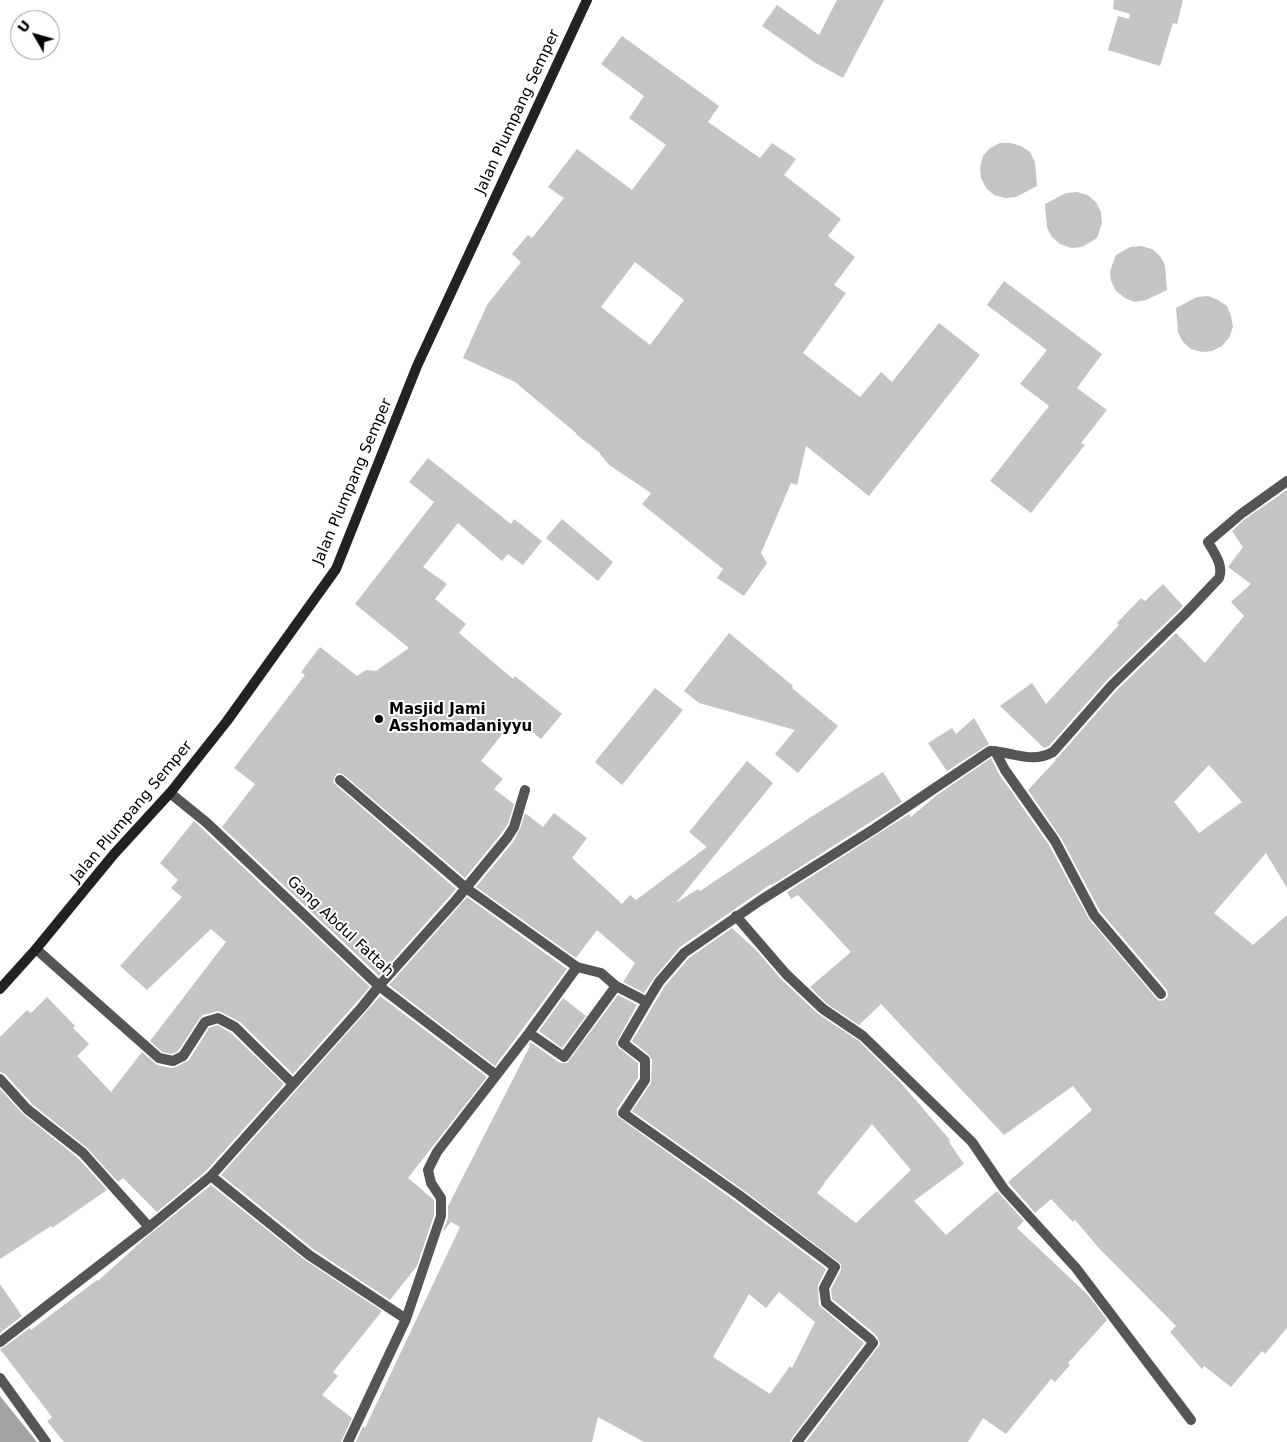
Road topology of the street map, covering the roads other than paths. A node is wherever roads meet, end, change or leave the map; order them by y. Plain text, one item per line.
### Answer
1 (587, 0) edge
2 (1287, 481) edge
3 (995, 751) junction
4 (340, 780) dead end
5 (525, 790) dead end
6 (170, 793) junction
7 (466, 888) junction
8 (736, 916) junction
9 (36, 949) junction
10 (577, 967) junction
11 (379, 986) junction
12 (616, 986) junction
13 (0, 989) edge
14 (1161, 994) dead end
15 (647, 1002) junction
16 (529, 1033) junction
17 (496, 1075) junction
18 (0, 1079) edge
19 (293, 1084) junction
20 (211, 1176) junction
21 (149, 1227) junction
22 (406, 1319) junction
23 (0, 1342) edge
24 (0, 1378) edge
25 (1191, 1420) dead end
26 (46, 1442) edge
27 (348, 1442) edge
28 (797, 1442) edge

1 - 6 main road, Jalan Plumpang Semper
2 - 3 street
3 - 8 street
3 - 14 street
4 - 7 street
5 - 7 street
6 - 9 main road, Jalan Plumpang Semper
6 - 11 street, Gang Abdul Fattah
7 - 10 street
7 - 11 street
8 - 15 street
8 - 25 street
9 - 13 main road, Jalan Plumpang Semper
9 - 19 street
10 - 12 street
10 - 16 street
11 - 17 street, Gang Abdul Fattah
11 - 19 street
12 - 15 street
12 - 16 street
15 - 28 street
16 - 17 street
17 - 22 street
18 - 21 street
19 - 20 street
20 - 21 street
20 - 22 street
21 - 23 street
22 - 27 street
24 - 26 street

